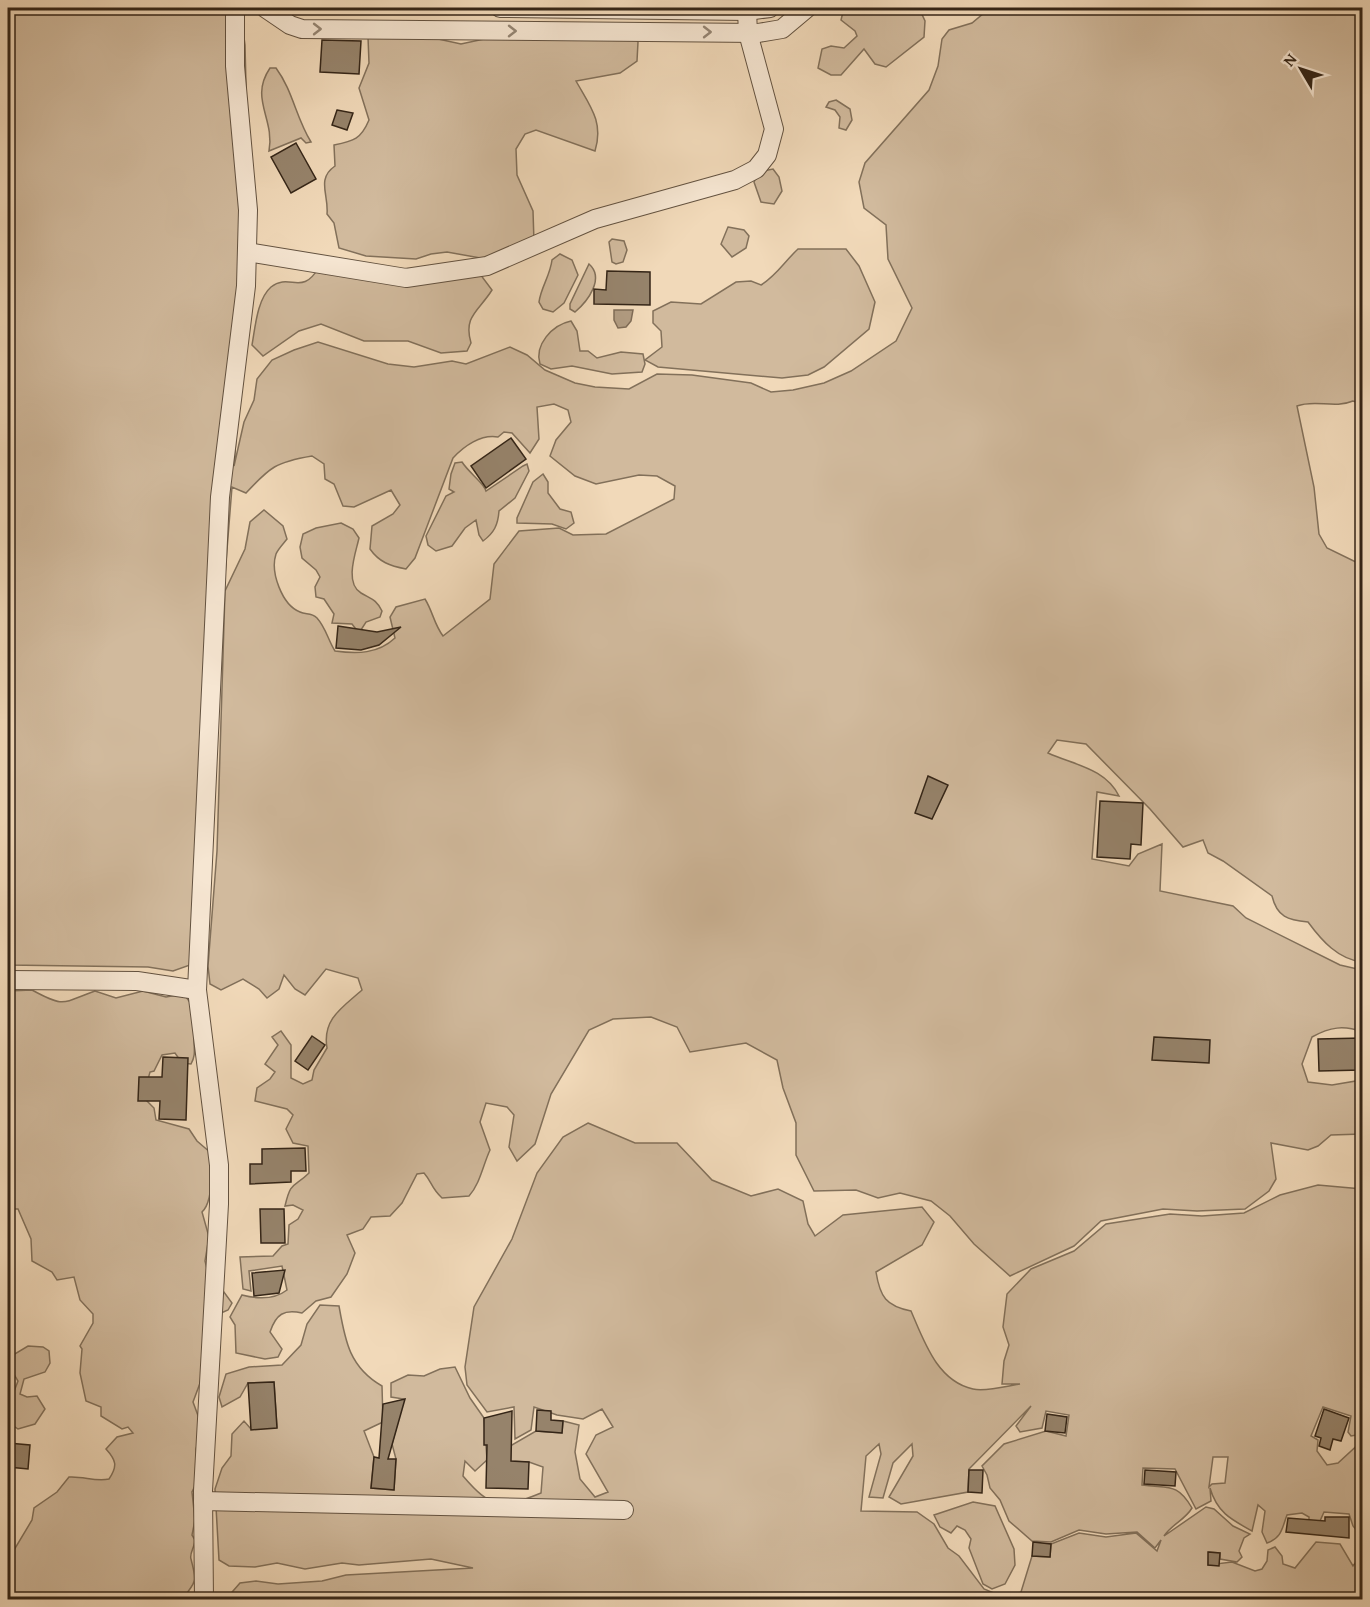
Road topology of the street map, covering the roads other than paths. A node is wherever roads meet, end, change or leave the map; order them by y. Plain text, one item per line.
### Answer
1 (235, 8) edge
2 (265, 8) edge
3 (500, 8) edge
4 (770, 8) edge
5 (807, 8) edge
6 (747, 11) junction
7 (748, 33) junction
8 (247, 252) junction
9 (8, 980) edge
10 (197, 990) junction
11 (203, 1501) junction
12 (624, 1510) dead end
13 (204, 1599) edge

1 - 8 street
2 -> 7 street
3 - 6 street
4 - 6 street
5 - 7 street
6 - 7 street
7 - 8 street
8 - 10 street
9 - 10 street
10 - 11 street
11 - 12 street
11 - 13 street

